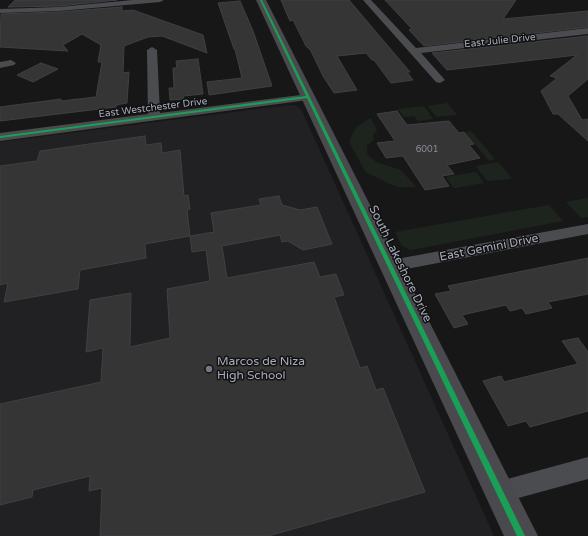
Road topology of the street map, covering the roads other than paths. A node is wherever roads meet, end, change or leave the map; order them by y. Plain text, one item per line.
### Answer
1 (160, 0) edge
2 (261, 0) edge
3 (367, 0) edge
4 (0, 11) edge
5 (588, 31) edge
6 (152, 50) dead end
7 (413, 51) junction
8 (11, 63) dead end
9 (0, 65) edge
10 (440, 80) dead end
11 (308, 97) junction
12 (154, 117) junction
13 (0, 137) edge
14 (588, 229) edge
15 (391, 266) junction
16 (588, 468) edge
17 (500, 492) junction
18 (521, 536) edge

1 - 4 street
2 - 11 street, South Lakeshore Drive
3 - 7 street
5 - 7 street, East Julie Drive
6 - 12 street
7 - 10 street
8 - 9 street
11 - 12 street, East Westchester Drive
11 - 15 street, South Lakeshore Drive
12 - 13 street, East Westchester Drive
14 - 15 street, East Gemini Drive
15 - 17 street, South Lakeshore Drive
16 - 17 street
17 - 18 street, South Lakeshore Drive

